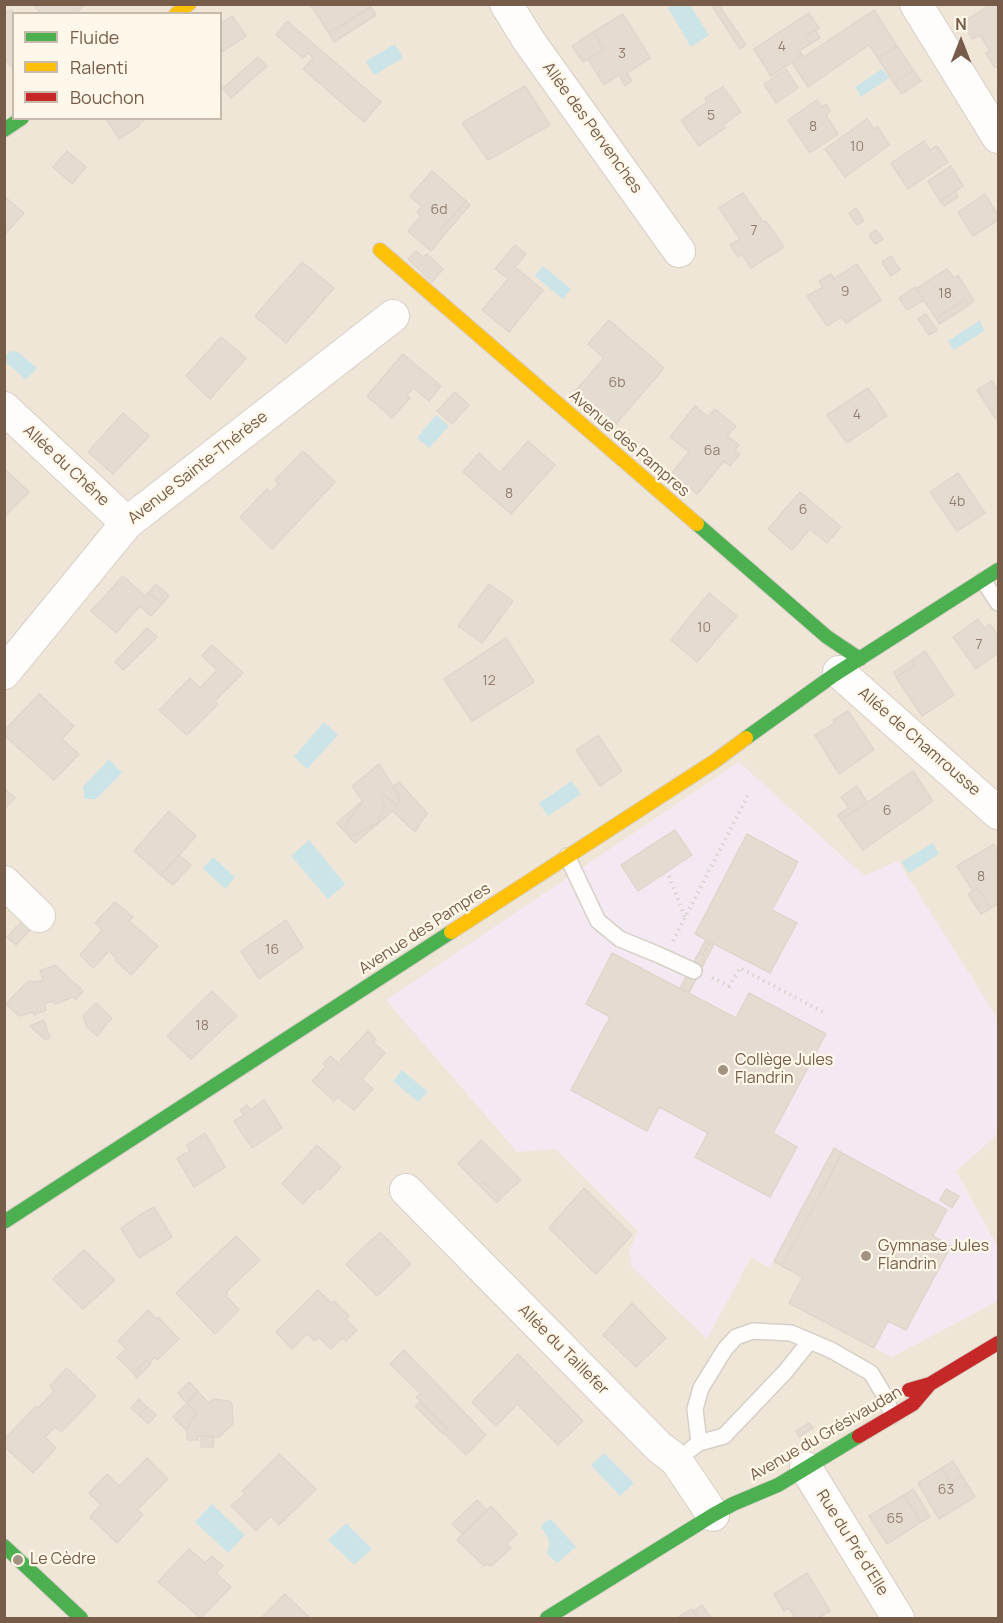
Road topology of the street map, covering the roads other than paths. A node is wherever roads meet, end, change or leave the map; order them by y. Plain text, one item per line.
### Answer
1 (506, 4) edge
2 (916, 4) edge
3 (19, 120) edge
4 (4, 130) edge
5 (999, 137) edge
6 (380, 250) dead end
7 (679, 250) dead end
8 (393, 316) dead end
9 (4, 408) edge
10 (128, 523) junction
11 (999, 570) edge
12 (983, 580) junction
13 (999, 603) edge
14 (849, 666) junction
15 (4, 673) edge
16 (999, 813) edge
17 (567, 856) junction
18 (4, 882) edge
19 (39, 916) dead end
20 (694, 971) road end
21 (405, 1190) dead end
22 (4, 1222) edge
23 (810, 1341) junction
24 (999, 1343) edge
25 (930, 1384) junction
26 (886, 1398) junction
27 (871, 1407) dead end
28 (892, 1416) junction
29 (687, 1451) junction
30 (806, 1468) junction
31 (762, 1476) dead end
32 (723, 1510) junction
33 (4, 1546) edge
34 (81, 1618) edge
35 (547, 1618) edge
36 (898, 1618) edge

1 - 7 street, Allée des Pervenches
2 - 5 street
3 - 4 street
6 - 14 street, Avenue des Pampres
8 - 10 street, Avenue Sainte-Thérèse
9 - 10 street, Allée du Chêne
10 - 15 street, Avenue Sainte-Thérèse
11 - 12 street, Avenue des Pampres
12 - 13 lane
12 - 14 street, Avenue des Pampres
14 - 16 street, Allée de Chamrousse
14 - 17 street, Avenue des Pampres
17 - 20 lane
17 - 22 street, Avenue des Pampres
18 - 19 street
21 - 29 street, Allée du Taillefer
23 - 26 lane
23 - 29 lane
23 - 29 lane
24 - 25 street, Avenue du Grésivaudan
25 - 26 street, Avenue du Grésivaudan
25 - 28 street, Avenue du Grésivaudan
26 - 27 street, Avenue du Grésivaudan
26 - 28 lane
28 - 30 street, Avenue du Grésivaudan
29 - 32 street, Allée du Taillefer
30 - 32 street, Avenue du Grésivaudan
30 - 36 street, Rue du Pré d'Elle
31 - 32 street, Avenue du Grésivaudan
32 - 35 street, Avenue du Grésivaudan
33 - 34 street

